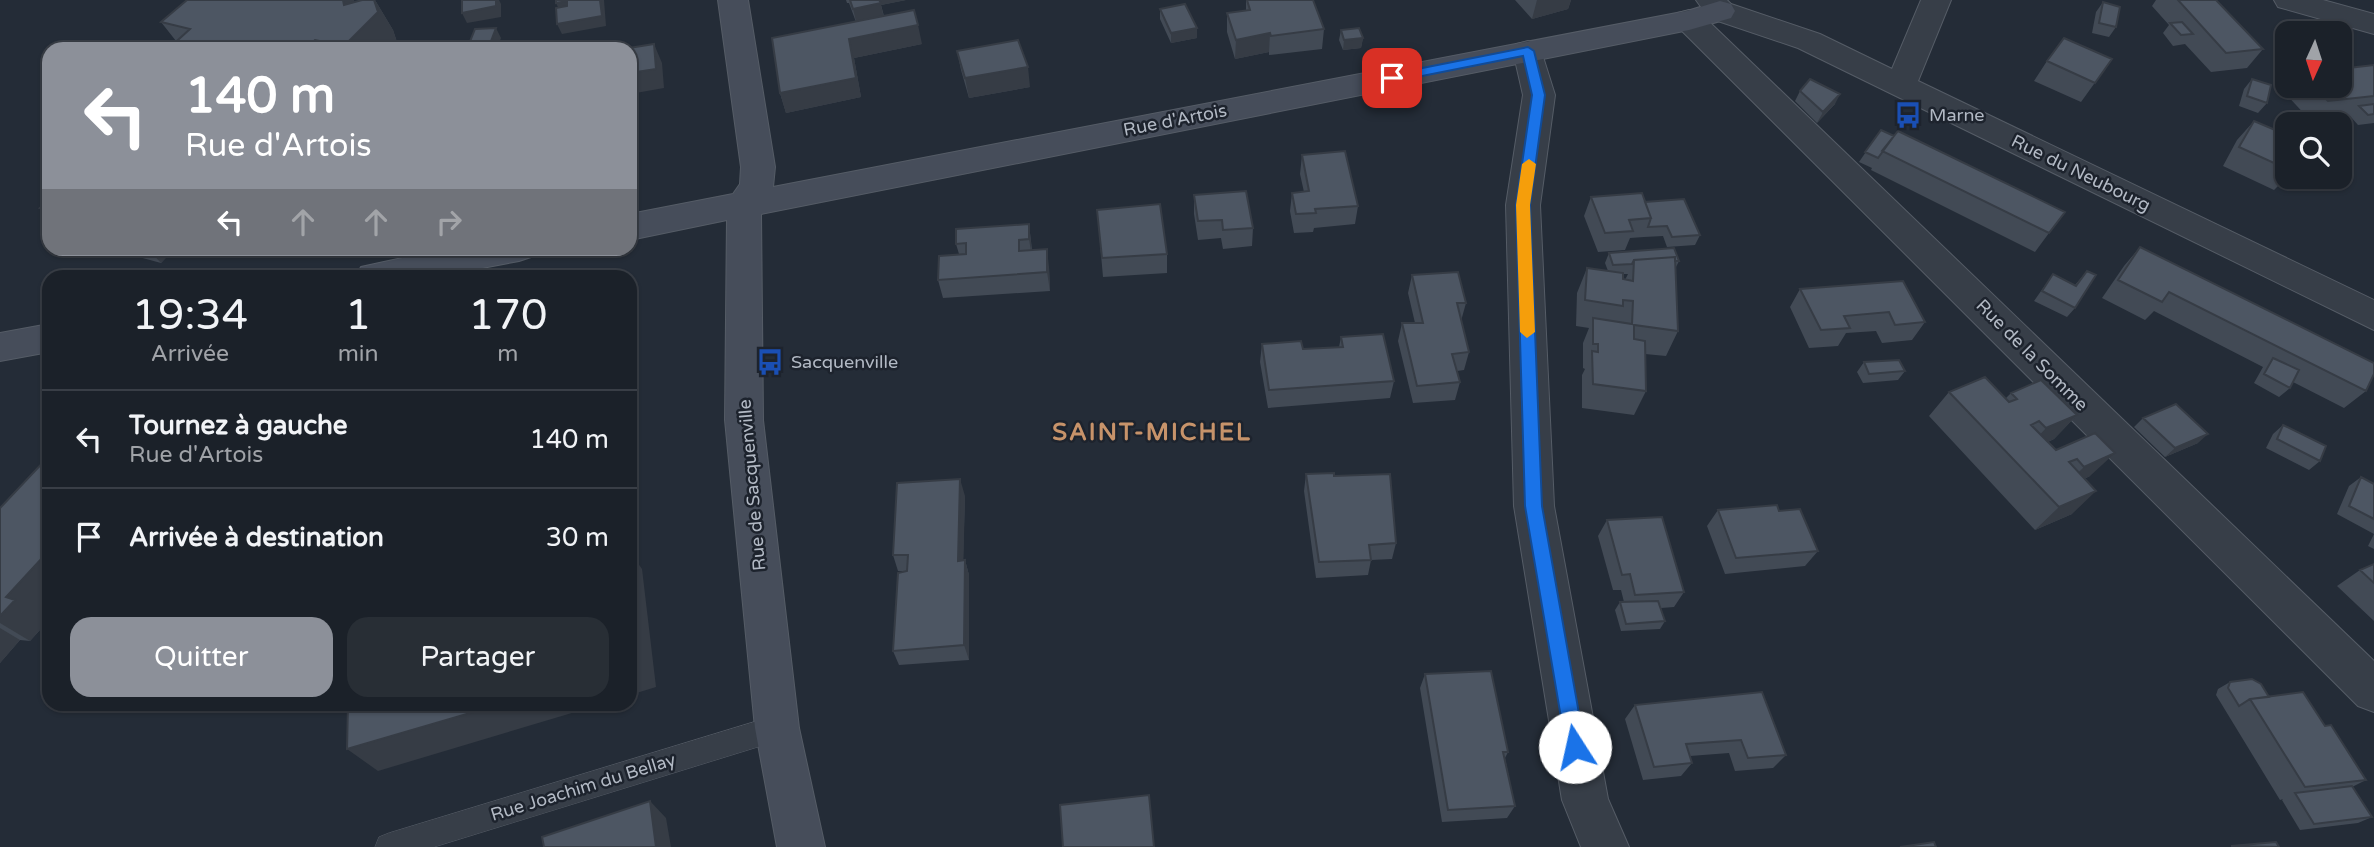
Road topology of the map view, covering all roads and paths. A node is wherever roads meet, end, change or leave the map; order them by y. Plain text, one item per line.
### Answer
1 (733, 0) edge
2 (1936, 0) edge
3 (2289, 0) edge
4 (1706, 10) edge
5 (2374, 24) edge
6 (1528, 51) junction
7 (1901, 85) junction
8 (744, 205) junction
9 (637, 226) edge
10 (478, 256) edge
11 (405, 270) edge
12 (2374, 316) edge
13 (42, 339) edge
14 (0, 347) edge
15 (2374, 691) edge
16 (777, 728) junction
17 (389, 847) edge
18 (801, 847) edge
19 (1605, 847) edge

1 - 8 street, Rue de Sacquenville
2 - 7 street
3 - 5 street
4 - 6 street, Rue d'Artois
4 - 7 street, Rue du Neubourg
4 - 15 street, Rue de la Somme
6 - 8 street, Rue d'Artois
6 - 19 street
7 - 12 street, Rue du Neubourg
8 - 9 street, Rue d'Artois
8 - 16 street, Rue de Sacquenville
10 - 11 street
13 - 14 street
16 - 17 lane, Rue Joachim du Bellay
16 - 18 street, Rue de Sacquenville

